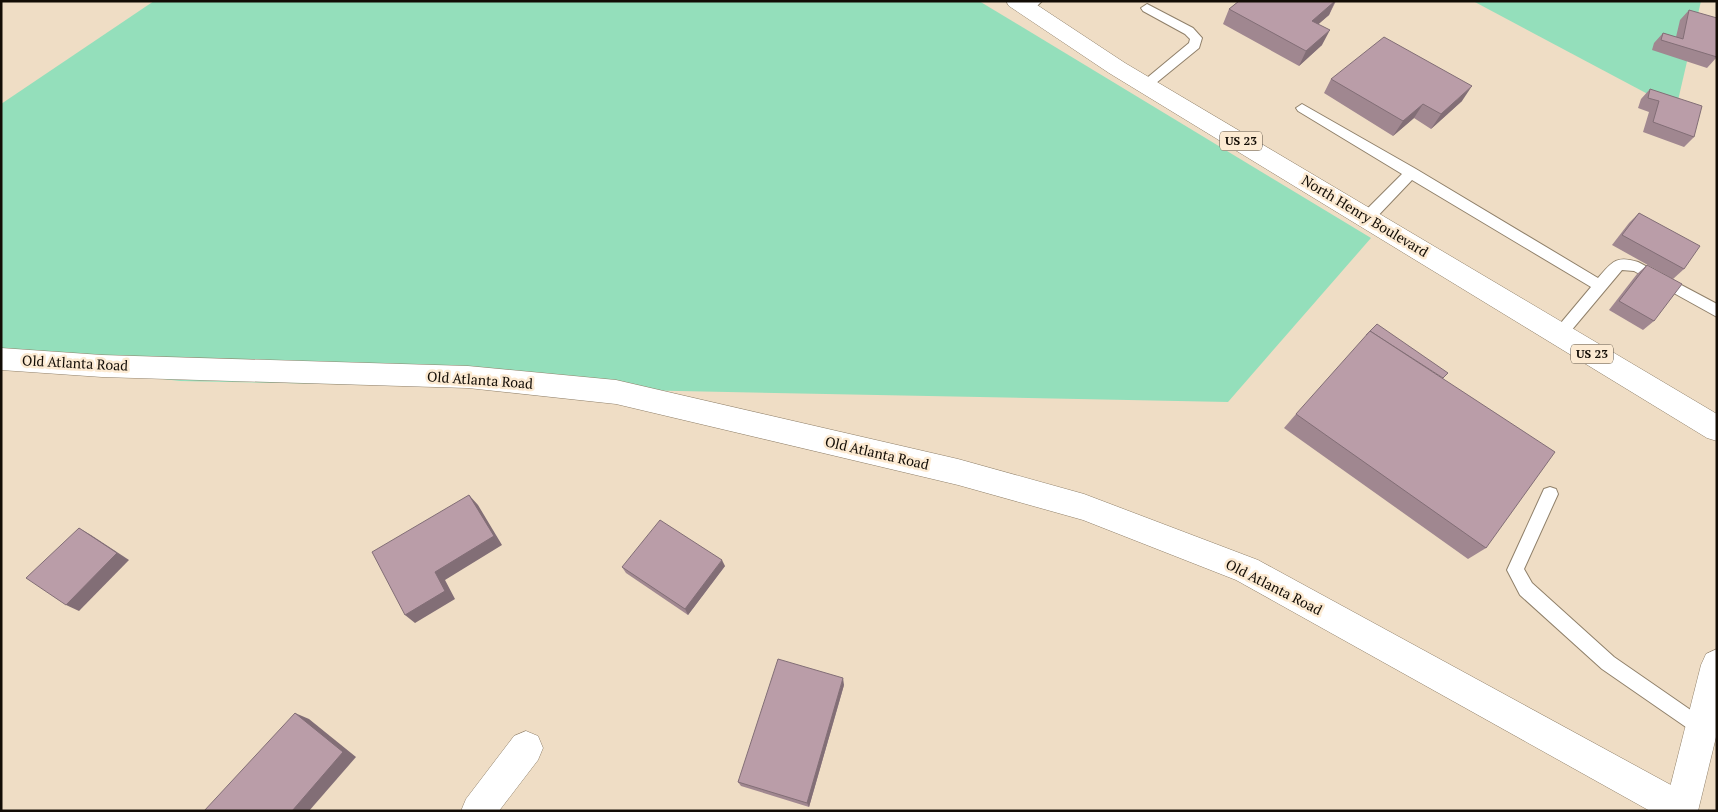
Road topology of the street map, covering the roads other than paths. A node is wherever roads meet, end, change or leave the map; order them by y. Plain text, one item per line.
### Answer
1 (1027, 4) edge
2 (1147, 8) dead end
3 (1146, 85) junction
4 (1302, 108) dead end
5 (1411, 172) junction
6 (1367, 218) junction
7 (1600, 286) junction
8 (1717, 311) edge
9 (1560, 334) junction
10 (1, 359) edge
11 (1717, 429) edge
12 (1550, 494) dead end
13 (1716, 667) edge
14 (1702, 728) junction
15 (526, 748) dead end
16 (1681, 810) edge
17 (478, 811) edge

1 - 3 main road, North Henry Boulevard / US 23
2 - 3 lane
3 - 6 main road, North Henry Boulevard / US 23
4 - 5 lane
5 - 6 lane
5 - 7 lane
6 - 9 main road, North Henry Boulevard / US 23
7 - 8 lane
7 - 9 lane
9 - 11 main road, North Henry Boulevard / US 23
10 - 16 main road, Old Atlanta Road
12 - 14 lane
13 - 14 main road
14 - 16 main road
15 - 17 main road

